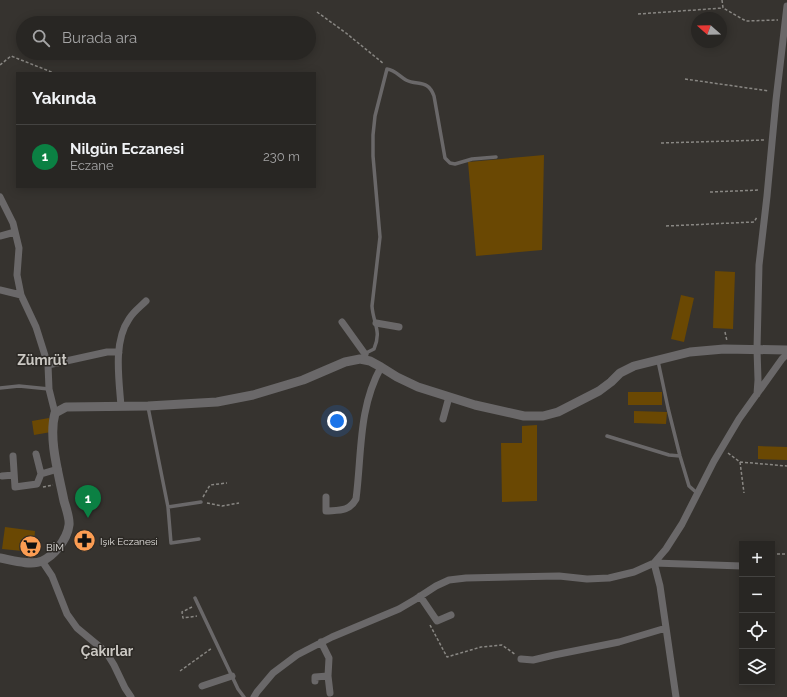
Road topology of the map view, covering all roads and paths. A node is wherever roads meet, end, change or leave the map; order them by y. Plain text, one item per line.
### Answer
1 (722, 0) edge
2 (787, 6) edge
3 (723, 8) junction
4 (317, 12) dead end
5 (638, 14) dead end
6 (786, 20) junction
7 (16, 58) edge
8 (22, 60) edge
9 (0, 65) edge
10 (386, 69) junction
11 (52, 72) edge
12 (685, 79) dead end
13 (777, 92) junction
14 (772, 140) junction
15 (661, 143) dead end
16 (496, 157) dead end
17 (768, 189) junction
18 (710, 192) dead end
19 (0, 197) edge
20 (4, 213) edge
21 (765, 216) junction
22 (666, 226) dead end
23 (15, 232) junction
24 (0, 236) edge
25 (0, 290) edge
26 (21, 294) junction
27 (146, 301) dead end
28 (342, 322) dead end
29 (376, 323) junction
30 (398, 327) dead end
31 (757, 349) junction
32 (787, 350) edge
33 (119, 352) junction
34 (787, 354) edge
35 (362, 357) junction
36 (658, 360) junction
37 (48, 364) junction
38 (381, 367) junction
39 (0, 388) edge
40 (49, 389) junction
41 (757, 394) junction
42 (449, 397) junction
43 (121, 406) junction
44 (148, 406) junction
45 (55, 413) junction
46 (443, 419) dead end
47 (607, 436) dead end
48 (721, 449) junction
49 (36, 454) dead end
50 (13, 456) dead end
51 (680, 456) junction
52 (740, 462) junction
53 (787, 466) edge
54 (58, 468) junction
55 (41, 474) junction
56 (14, 475) junction
57 (2, 476) dead end
58 (228, 483) dead end
59 (744, 492) dead end
60 (697, 493) junction
61 (326, 496) dead end
62 (201, 502) junction
63 (239, 503) dead end
64 (168, 507) junction
65 (199, 539) dead end
66 (775, 554) edge
67 (787, 554) edge
68 (0, 558) edge
69 (42, 561) junction
70 (654, 563) junction
71 (739, 566) edge
72 (420, 596) junction
73 (195, 598) dead end
74 (198, 604) junction
75 (203, 615) junction
76 (451, 615) dead end
77 (430, 625) dead end
78 (666, 628) junction
79 (322, 642) junction
80 (217, 645) junction
81 (521, 659) joint
82 (180, 671) dead end
83 (232, 676) junction
84 (328, 676) junction
85 (315, 681) dead end
86 (202, 686) dead end
87 (330, 693) dead end
88 (131, 697) edge
89 (244, 697) edge
90 (254, 697) edge
91 (676, 697) edge

1 - 3 path
2 - 6 street
3 - 5 path
3 - 6 path
4 - 10 path
6 - 13 street
7 - 9 path
8 - 11 path
10 - 16 lane
10 - 29 lane
12 - 13 path
13 - 14 street
14 - 15 path
14 - 17 street
17 - 18 path
17 - 21 street
19 - 20 street
20 - 23 street
21 - 22 path
21 - 31 street
23 - 24 street
23 - 26 street
25 - 26 street
26 - 37 street
27 - 33 street
28 - 35 street
29 - 30 street
29 - 35 lane
31 - 32 street
31 - 36 street
31 - 41 street
33 - 37 street
33 - 43 street
34 - 41 street
35 - 38 street
35 - 44 street
36 - 42 street
36 - 51 lane
37 - 40 street
38 - 42 street
38 - 61 street
39 - 40 lane
40 - 45 street
41 - 48 street
42 - 46 street
43 - 44 street
43 - 45 street
44 - 64 lane
45 - 54 street
47 - 51 lane
48 - 52 path
48 - 60 street
49 - 55 street
50 - 56 street
51 - 60 lane
52 - 53 path
52 - 59 path
54 - 55 street
54 - 69 street
55 - 56 street
56 - 57 street
58 - 62 path
60 - 70 street
62 - 63 path
62 - 64 lane
64 - 65 lane
66 - 67 path
68 - 69 street
69 - 88 street
70 - 71 street
70 - 72 street
70 - 78 street
72 - 76 street
72 - 79 street
73 - 74 lane
74 - 75 lane
74 - 75 path
75 - 80 lane
77 - 81 path
78 - 81 street
78 - 91 street
79 - 84 street
79 - 90 street
80 - 82 path
80 - 83 lane
83 - 86 street
83 - 89 lane
84 - 85 street
84 - 87 street

